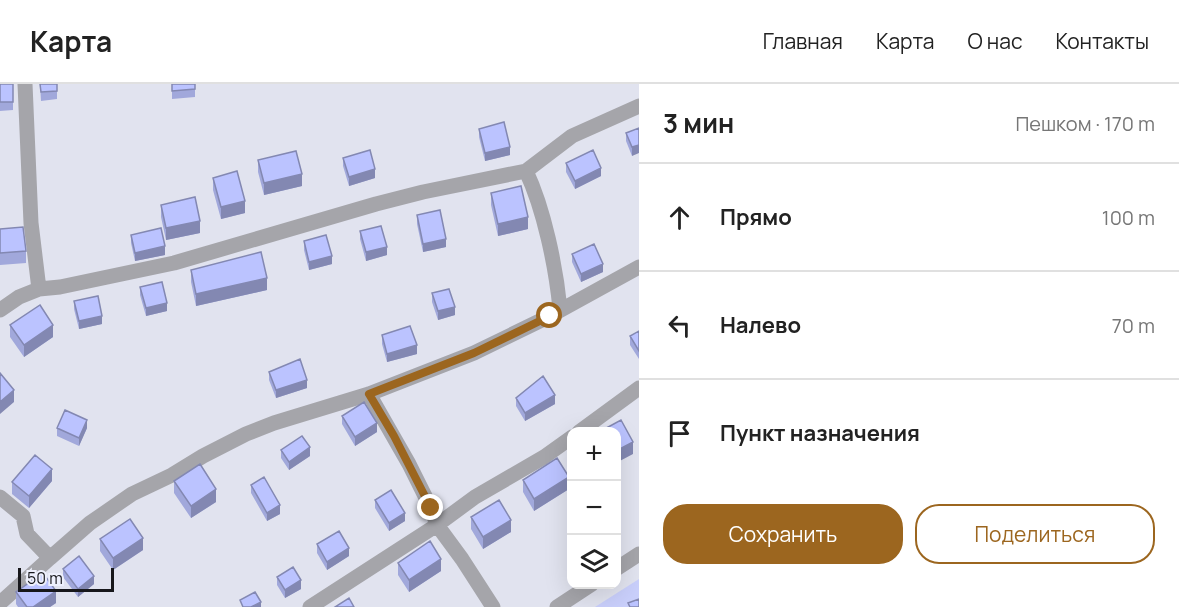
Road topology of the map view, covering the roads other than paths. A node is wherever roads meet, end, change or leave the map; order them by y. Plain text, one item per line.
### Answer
1 (25, 84) edge
2 (639, 106) edge
3 (526, 171) junction
4 (639, 267) edge
5 (39, 289) junction
6 (560, 309) junction
7 (0, 310) edge
8 (639, 388) edge
9 (369, 394) junction
10 (586, 427) edge
11 (567, 441) edge
12 (0, 496) edge
13 (437, 525) junction
14 (639, 554) edge
15 (50, 558) junction
16 (621, 566) edge
17 (586, 589) edge
18 (0, 603) edge
19 (310, 607) edge
20 (492, 607) edge
21 (557, 607) edge

1 - 5 street
2 - 3 street
3 - 5 street
3 - 6 street
4 - 6 street
5 - 7 street
6 - 9 street
8 - 10 street
9 - 13 street
9 - 15 street
11 - 13 street
12 - 15 street
13 - 19 street
13 - 20 street
14 - 16 street
15 - 18 street
17 - 21 street

